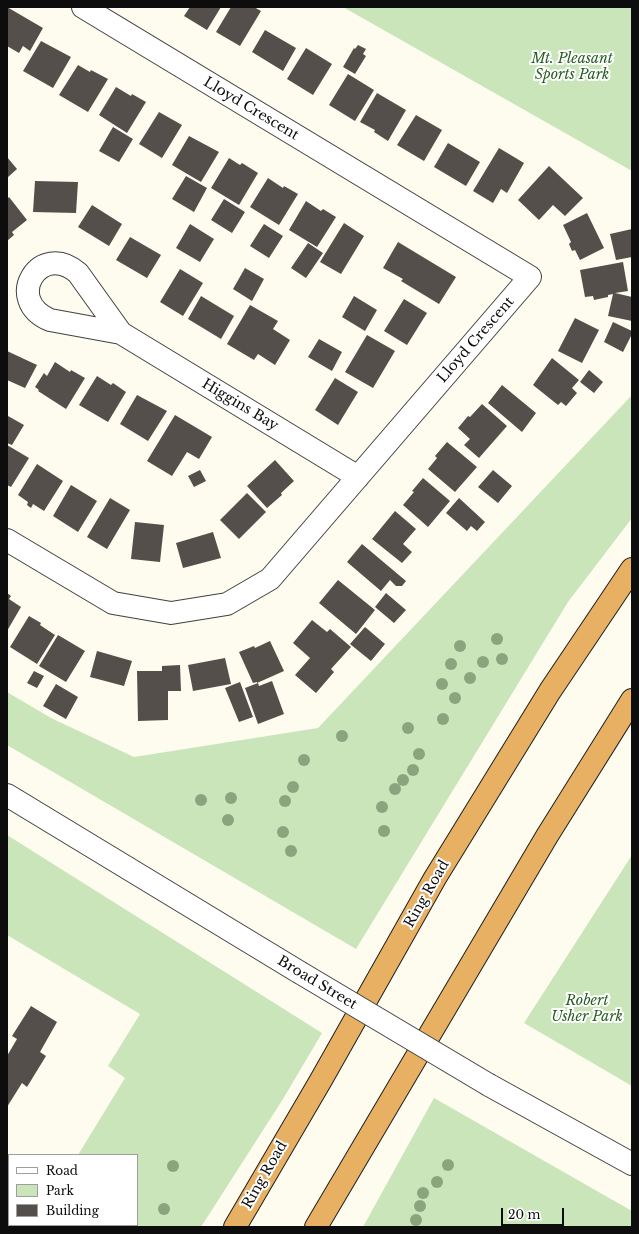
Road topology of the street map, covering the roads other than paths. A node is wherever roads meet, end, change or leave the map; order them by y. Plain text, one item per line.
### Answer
1 (83, 7) edge
2 (121, 333) dead end
3 (358, 477) junction
4 (7, 540) edge
5 (632, 569) edge
6 (632, 700) edge
7 (7, 795) edge
8 (321, 1080) junction
9 (632, 1164) edge
10 (227, 1227) edge
11 (235, 1227) edge
12 (316, 1227) edge

1 - 3 street, Lloyd Crescent
2 - 3 street, Higgins Bay
3 - 4 street, Lloyd Crescent
5 - 8 highway, Ring Road
6 - 12 highway
7 - 9 street, Broad Street, bridge
8 - 10 highway
8 - 11 highway, Ring Road

